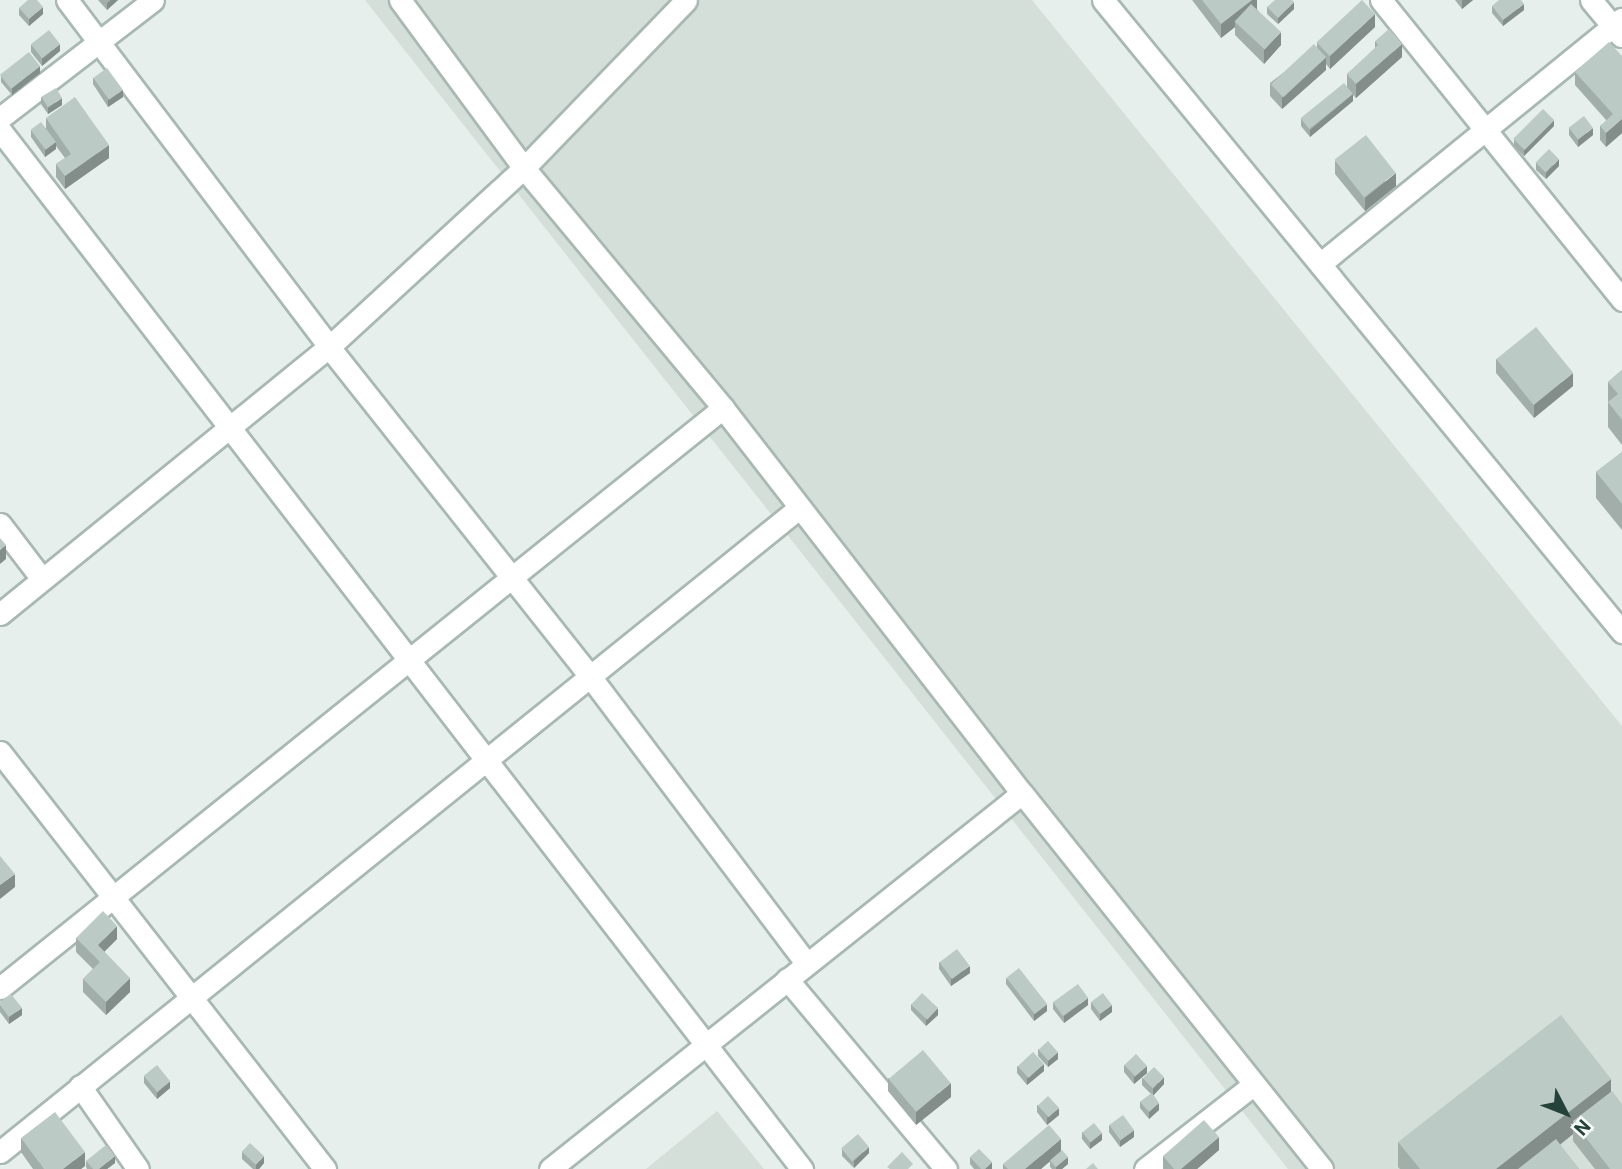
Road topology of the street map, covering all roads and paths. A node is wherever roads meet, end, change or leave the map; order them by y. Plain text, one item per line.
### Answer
1 (67, 0) edge
2 (153, 0) edge
3 (400, 0) edge
4 (686, 0) edge
5 (1103, 0) edge
6 (1381, 0) edge
7 (1591, 0) edge
8 (1619, 28) edge
9 (100, 42) junction
10 (0, 118) edge
11 (1484, 130) junction
12 (0, 131) edge
13 (524, 169) junction
14 (1320, 264) junction
15 (1622, 300) edge
16 (329, 347) junction
17 (723, 408) junction
18 (228, 427) junction
19 (799, 508) junction
20 (0, 524) edge
21 (511, 577) junction
22 (42, 579) junction
23 (0, 614) edge
24 (1622, 632) edge
25 (408, 659) junction
26 (589, 675) junction
27 (0, 752) edge
28 (485, 757) junction
29 (1022, 793) junction
30 (113, 897) junction
31 (806, 963) junction
32 (787, 979) junction
33 (0, 988) edge
34 (191, 996) junction
35 (706, 1042) junction
36 (1254, 1084) junction
37 (80, 1086) junction
38 (2, 1146) edge
39 (138, 1169) edge
40 (325, 1169) edge
41 (550, 1169) edge
42 (802, 1169) edge
43 (946, 1169) edge
44 (1145, 1169) edge
45 (1322, 1169) edge

1 - 9 street
2 - 9 street
3 - 13 street
4 - 13 street
5 - 14 street
6 - 11 street
7 - 8 street
8 - 11 street
9 - 10 street
9 - 16 street
11 - 14 street
11 - 15 street
12 - 18 street
13 - 16 street
13 - 17 street
14 - 24 street
16 - 18 street
16 - 21 street
17 - 19 street
17 - 21 street
18 - 22 street
18 - 25 street
19 - 26 street
19 - 29 street
20 - 22 street
21 - 25 street
21 - 26 street
22 - 23 street
25 - 28 street
25 - 30 street
26 - 28 street
26 - 31 street
27 - 30 street
28 - 34 street
28 - 35 street
29 - 31 street
29 - 36 street
30 - 33 street
30 - 34 street
31 - 32 street
32 - 35 street
32 - 43 street
34 - 37 street
34 - 40 street
35 - 41 street
35 - 42 street
36 - 44 street
36 - 45 street
37 - 38 street
37 - 39 street

